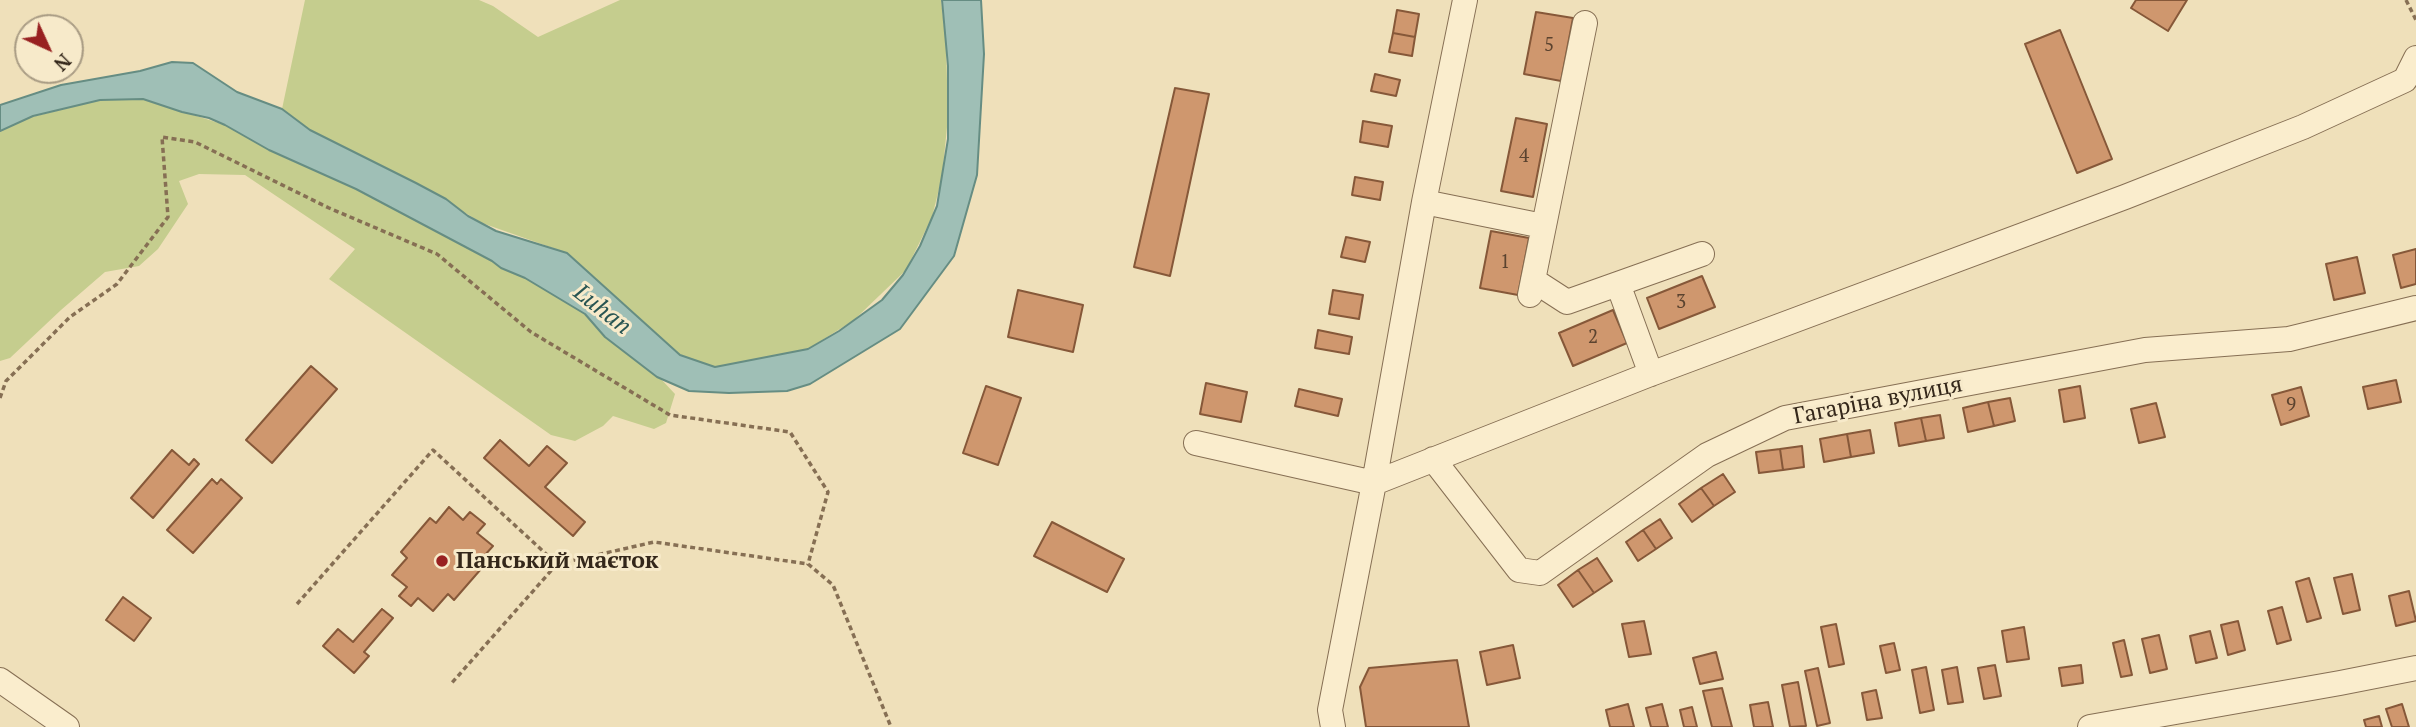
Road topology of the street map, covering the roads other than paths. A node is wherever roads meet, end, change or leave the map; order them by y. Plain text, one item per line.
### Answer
1 (1465, 0) edge
2 (1585, 23) dead end
3 (2416, 58) edge
4 (1424, 202) junction
5 (1544, 226) junction
6 (1702, 254) dead end
7 (1618, 284) junction
8 (2416, 308) edge
9 (1651, 374) junction
10 (1196, 443) dead end
11 (1433, 459) junction
12 (1374, 484) junction
13 (2416, 668) edge
14 (0, 680) edge
15 (50, 722) edge
16 (1333, 727) edge
17 (2090, 727) edge

1 - 4 street
2 - 5 street
3 - 9 street
4 - 5 street
4 - 12 street
5 - 7 street
6 - 7 street
7 - 9 street
8 - 11 street, Гагаріна вулиця
9 - 11 street
10 - 12 street
11 - 12 street
12 - 16 street
13 - 17 street
14 - 15 street

